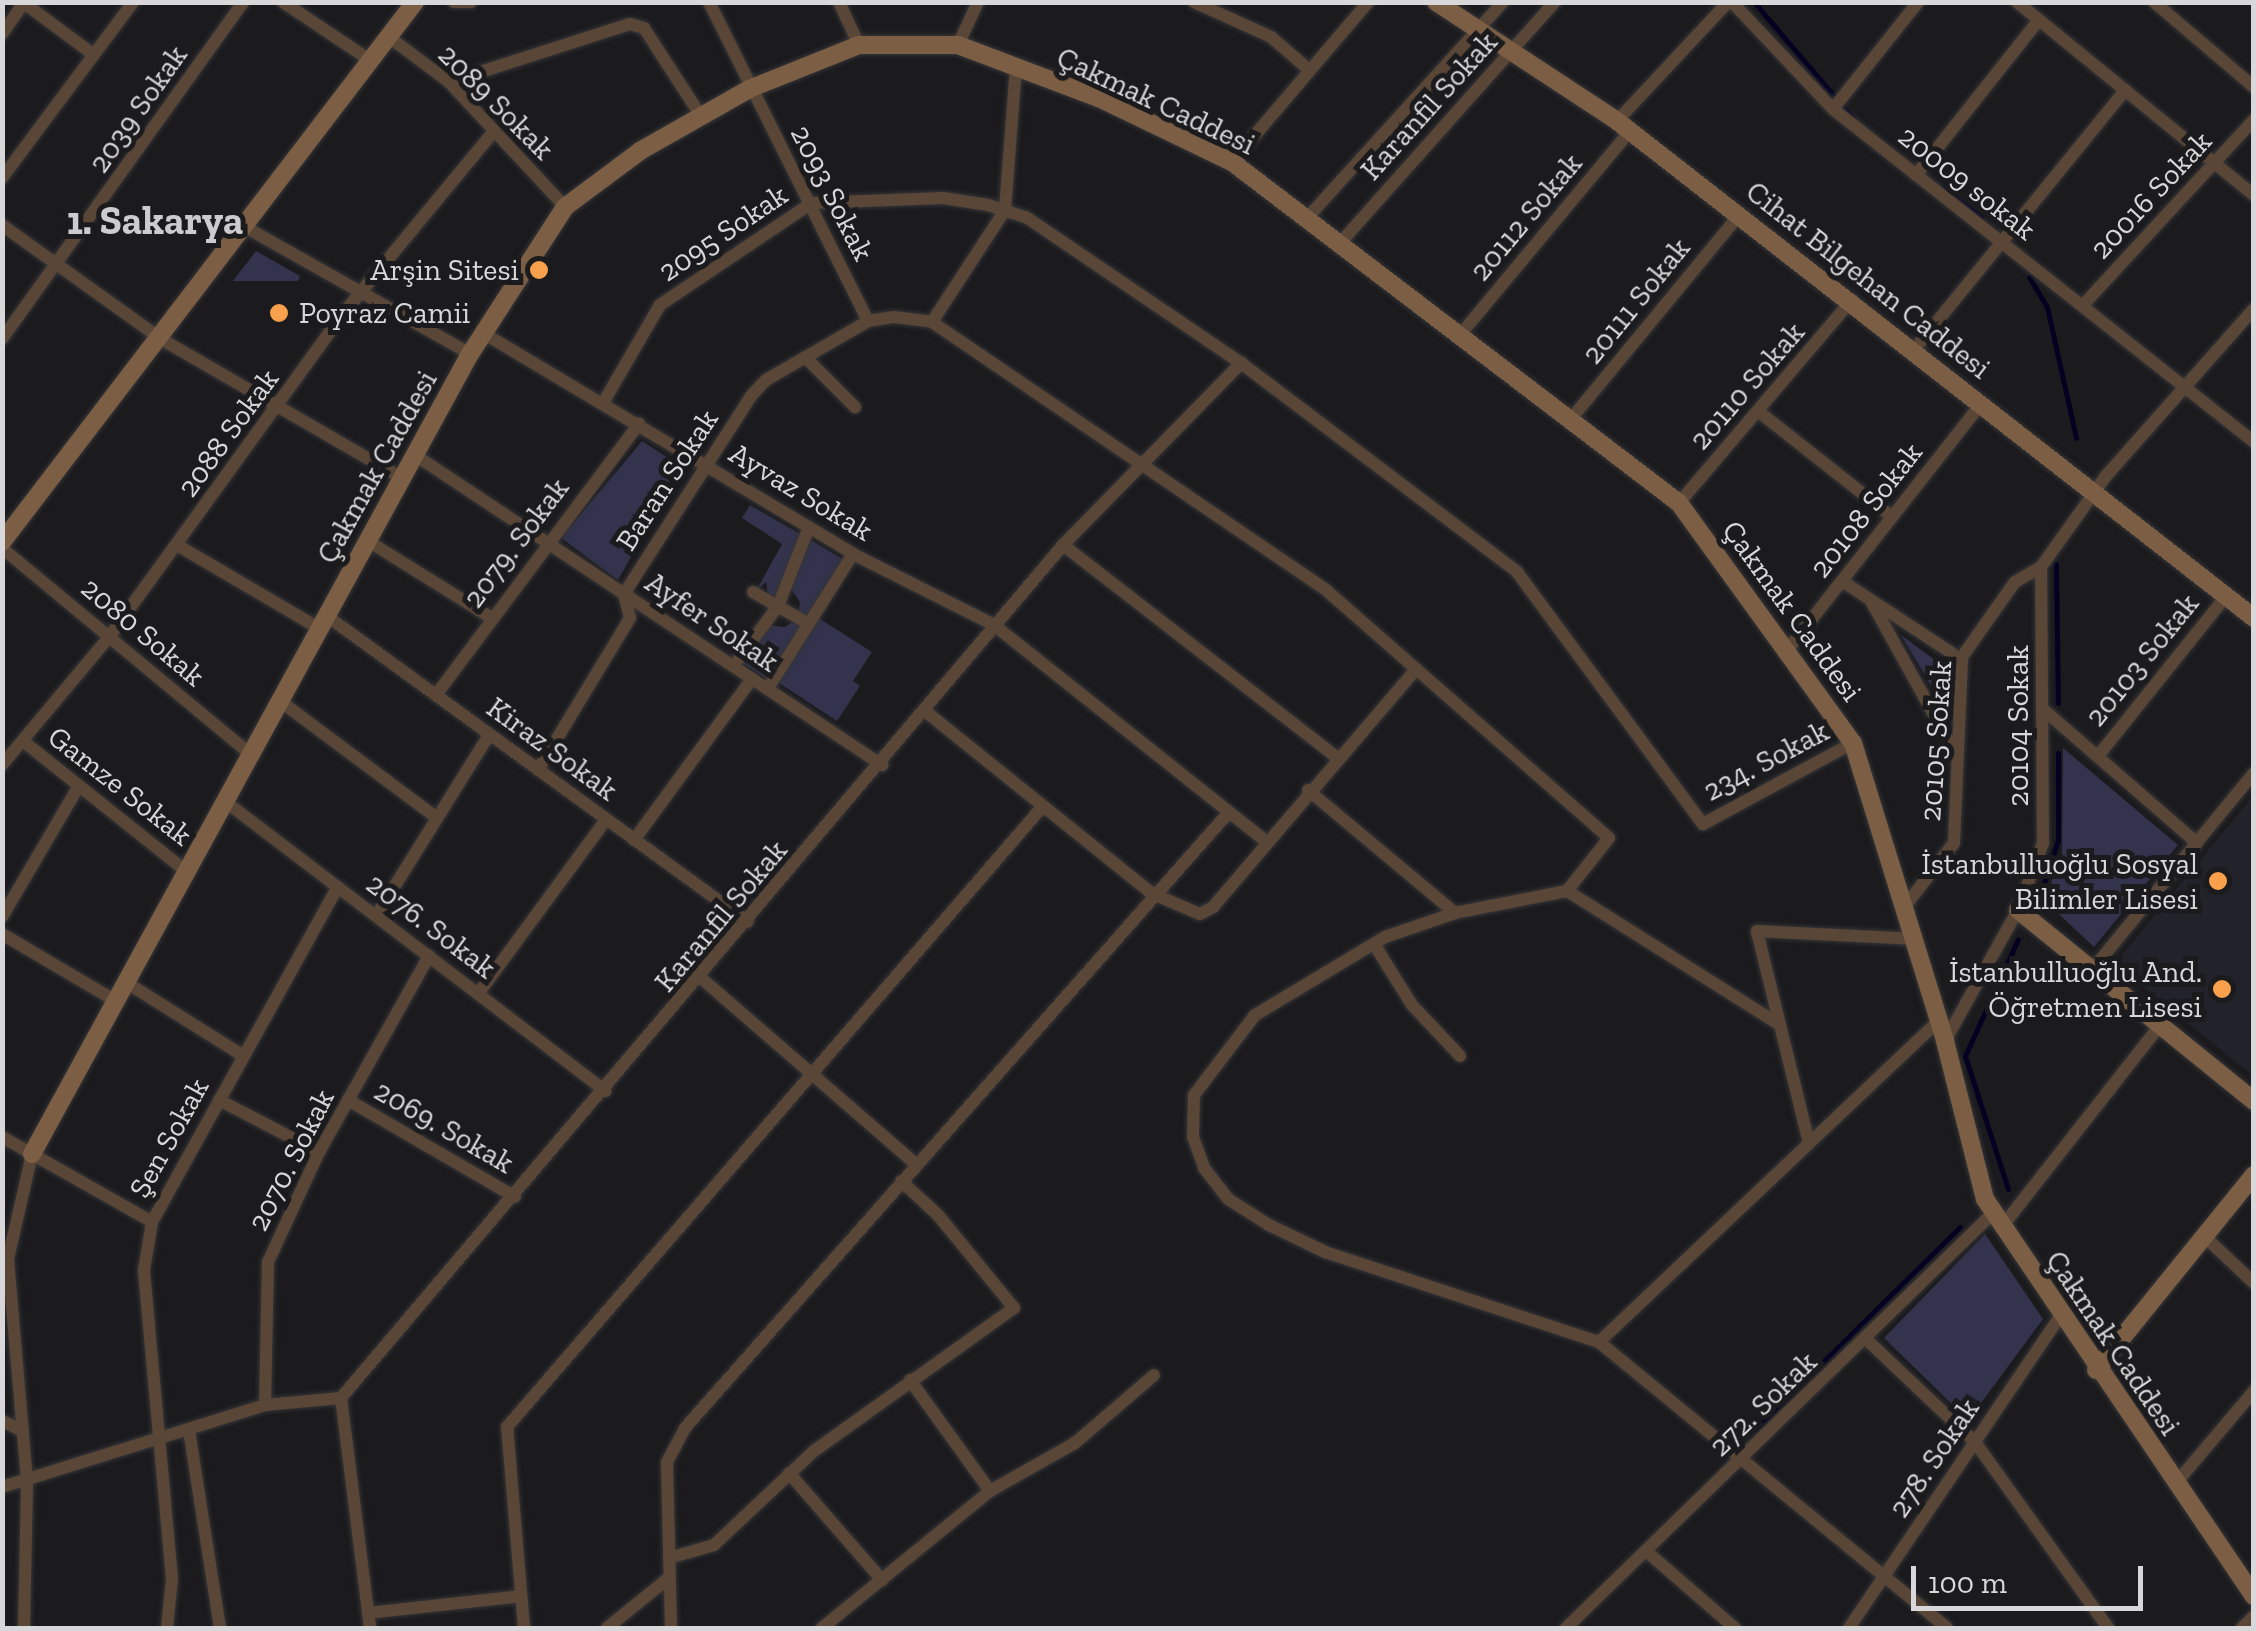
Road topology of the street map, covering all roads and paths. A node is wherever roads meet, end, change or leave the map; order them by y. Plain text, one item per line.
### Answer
1 (24, 2) edge
2 (132, 2) edge
3 (243, 2) edge
4 (283, 2) edge
5 (454, 2) edge
6 (470, 2) edge
7 (709, 2) edge
8 (839, 2) edge
9 (978, 2) edge
10 (1194, 2) edge
11 (1368, 2) edge
12 (1436, 2) edge
13 (1503, 2) edge
14 (1555, 2) edge
15 (1730, 2) edge
16 (1918, 2) edge
17 (2017, 2) edge
18 (2154, 2) edge
19 (414, 3) edge
20 (2039, 20) junction
21 (1480, 29) junction
22 (2, 34) edge
23 (389, 38) junction
24 (859, 45) junction
25 (958, 45) junction
26 (1513, 49) junction
27 (94, 55) junction
28 (371, 61) junction
29 (1016, 67) junction
30 (1308, 70) junction
31 (449, 82) junction
32 (2254, 87) edge
33 (749, 88) junction
34 (2125, 90) junction
35 (1834, 108) junction
36 (701, 116) junction
37 (2254, 120) edge
38 (1624, 126) junction
39 (494, 131) junction
40 (1232, 162) junction
41 (2216, 164) junction
42 (1916, 175) junction
43 (2, 178) edge
44 (2254, 195) edge
45 (812, 203) junction
46 (565, 206) junction
47 (1004, 210) junction
48 (1740, 214) junction
49 (1308, 217) junction
50 (2, 225) edge
51 (245, 227) junction
52 (1341, 242) junction
53 (2001, 242) junction
54 (58, 266) junction
55 (364, 294) junction
56 (1852, 300) junction
57 (2084, 304) junction
58 (2254, 309) edge
59 (868, 320) junction
60 (932, 322) junction
61 (484, 333) junction
62 (1460, 334) junction
63 (160, 338) junction
64 (2, 339) edge
65 (1914, 350) junction
66 (470, 354) junction
67 (806, 357) junction
68 (1241, 363) junction
69 (2185, 387) junction
70 (1982, 403) junction
71 (604, 404) junction
72 (280, 406) junction
73 (855, 407) dead end
74 (1758, 411) junction
75 (1572, 419) junction
76 (639, 424) junction
77 (2254, 442) edge
78 (415, 454) junction
79 (705, 464) junction
80 (1137, 464) junction
81 (402, 478) junction
82 (2094, 492) junction
83 (1679, 504) junction
84 (1892, 518) junction
85 (809, 527) junction
86 (368, 541) junction
87 (548, 543) junction
88 (2, 545) edge
89 (177, 545) junction
90 (1063, 545) junction
91 (853, 554) junction
92 (2041, 567) junction
93 (1842, 581) junction
94 (753, 592) dead end
95 (624, 594) junction
96 (2226, 596) junction
97 (1871, 601) junction
98 (778, 606) junction
99 (490, 617) junction
100 (2254, 618) edge
101 (324, 622) junction
102 (808, 624) junction
103 (994, 625) junction
104 (109, 637) junction
105 (1789, 648) junction
106 (1953, 654) dead end
107 (738, 660) dead end
108 (1416, 669) junction
109 (752, 678) junction
110 (772, 682) dead end
111 (436, 695) junction
112 (280, 701) junction
113 (2044, 710) junction
114 (925, 711) junction
115 (490, 734) junction
116 (1853, 743) junction
117 (13, 745) edge
118 (251, 754) junction
119 (1336, 756) junction
120 (2098, 756) junction
121 (1959, 759) junction
122 (2, 765) edge
123 (882, 765) junction
124 (538, 770) junction
125 (2254, 773) edge
126 (78, 786) junction
127 (1308, 790) junction
128 (226, 802) junction
129 (1044, 806) junction
130 (1230, 812) junction
131 (437, 818) junction
132 (606, 820) junction
133 (1703, 824) joint
134 (634, 840) junction
135 (1266, 841) junction
136 (2197, 843) junction
137 (186, 871) junction
138 (338, 888) junction
139 (1566, 892) junction
140 (1152, 894) junction
141 (1906, 904) junction
142 (2018, 910) junction
143 (1455, 913) junction
144 (2, 916) edge
145 (376, 916) junction
146 (748, 922) junction
147 (2, 934) edge
148 (1916, 939) junction
149 (1374, 944) junction
150 (428, 956) junction
151 (2092, 970) junction
152 (702, 978) junction
153 (124, 981) junction
154 (478, 994) junction
155 (114, 1000) junction
156 (1940, 1020) junction
157 (1777, 1023) junction
158 (2160, 1025) junction
159 (1946, 1040) junction
160 (242, 1055) junction
161 (1460, 1056) dead end
162 (812, 1074) junction
163 (606, 1091) junction
164 (219, 1100) junction
165 (348, 1100) junction
166 (2254, 1101) edge
167 (2, 1137) edge
168 (1809, 1144) junction
169 (318, 1152) junction
170 (32, 1154) junction
171 (916, 1164) junction
172 (2254, 1176) edge
173 (901, 1182) junction
174 (515, 1197) junction
175 (1997, 1221) junction
176 (152, 1222) junction
177 (2204, 1236) junction
178 (2254, 1283) edge
179 (6, 1284) edge
180 (2061, 1315) junction
181 (1867, 1340) junction
182 (1599, 1342) junction
183 (2096, 1370) junction
184 (1154, 1375) dead end
185 (910, 1380) junction
186 (2254, 1391) edge
187 (340, 1398) junction
188 (266, 1405) junction
189 (2, 1420) edge
190 (23, 1430) junction
191 (189, 1430) junction
192 (158, 1439) junction
193 (1975, 1442) junction
194 (1744, 1458) junction
195 (789, 1472) junction
196 (27, 1481) junction
197 (2176, 1483) junction
198 (2, 1487) edge
199 (990, 1491) junction
200 (1646, 1551) junction
201 (669, 1558) junction
202 (1886, 1574) junction
203 (670, 1577) junction
204 (882, 1580) junction
205 (521, 1596) junction
206 (2254, 1597) edge
207 (368, 1613) junction
208 (2254, 1616) edge
209 (24, 1628) edge
210 (166, 1628) edge
211 (220, 1628) edge
212 (370, 1628) edge
213 (524, 1628) edge
214 (607, 1628) edge
215 (671, 1628) edge
216 (822, 1628) edge
217 (1566, 1628) edge
218 (1735, 1628) edge
219 (1849, 1628) edge
220 (1947, 1628) edge
221 (2108, 1628) edge
222 (2242, 1628) edge

1 - 22 street
1 - 27 street
2 - 27 street
3 - 54 street, 2039 Sokak
4 - 28 street
5 - 6 street
7 - 33 street, 2093 Sokak
8 - 24 street
9 - 25 street
10 - 30 street
11 - 30 street
12 - 21 main road, Cihat Bilgehan Caddesi
13 - 21 street, Karanfil Sokak
14 - 26 street, Karanfil Sokak
15 - 35 street, 20009 sokak
15 - 38 street, 20112 Sokak
16 - 35 street
17 - 20 street
18 - 32 street
19 - 23 main road
20 - 34 street
20 - 42 street
21 - 26 main road, Cihat Bilgehan Caddesi
21 - 49 street, Karanfil Sokak
23 - 28 main road
23 - 31 street, 2089 Sokak
24 - 25 main road, Çakmak Caddesi
24 - 33 main road, Çakmak Caddesi
25 - 29 main road, Çakmak Caddesi
26 - 38 main road, Cihat Bilgehan Caddesi
26 - 52 street, Karanfil Sokak
27 - 43 street
28 - 51 main road
29 - 40 main road, Çakmak Caddesi
29 - 47 street
30 - 40 street
31 - 36 street
31 - 39 street, 2089 Sokak
33 - 36 main road, Çakmak Caddesi
33 - 45 street, 2093 Sokak
34 - 41 street
34 - 53 street
35 - 42 street, 20009 sokak
36 - 46 main road, Çakmak Caddesi
37 - 41 street, 20016 Sokak
38 - 48 main road, Cihat Bilgehan Caddesi
38 - 62 street, 20112 Sokak
39 - 46 street, 2089 Sokak
39 - 55 street, 2088 Sokak
40 - 49 main road, Çakmak Caddesi
41 - 44 street
41 - 57 street, 20016 Sokak
42 - 53 street, 20009 sokak
45 - 47 street, 2095 Sokak
45 - 59 street, 2093 Sokak
45 - 71 street, 2095 Sokak
46 - 61 main road, Çakmak Caddesi
47 - 60 street
47 - 68 street, 2095 Sokak
48 - 56 main road, Cihat Bilgehan Caddesi
48 - 75 street, 20111 Sokak
49 - 52 main road, Çakmak Caddesi
50 - 54 street
51 - 55 street
51 - 63 main road
52 - 62 main road, Çakmak Caddesi
53 - 57 street, 20009 sokak
53 - 65 street
54 - 63 street
54 - 64 street, 2039 Sokak
55 - 66 street
55 - 72 street, 2088 Sokak
56 - 65 main road, Cihat Bilgehan Caddesi
56 - 74 street, 20110 Sokak
57 - 69 street, 20009 sokak
58 - 69 street, 20105 Sokak
59 - 60 street
59 - 67 street, Baran Sokak
60 - 80 street
61 - 66 main road, Çakmak Caddesi
61 - 71 street, Ayvaz Sokak
62 - 75 main road, Çakmak Caddesi
63 - 72 street
63 - 88 main road
65 - 70 main road, Cihat Bilgehan Caddesi
66 - 78 main road, Çakmak Caddesi
67 - 73 street
67 - 79 street, Baran Sokak
68 - 80 street, Karanfil Sokak
68 - 133 street, 2095 Sokak
69 - 77 street, 20009 sokak
69 - 82 street, 20105 Sokak
70 - 82 main road, Cihat Bilgehan Caddesi
70 - 84 street, 20108 Sokak
71 - 76 street, Ayvaz Sokak
72 - 81 street
72 - 89 street, 2088 Sokak
74 - 83 street, 20110 Sokak
74 - 84 street
75 - 83 main road, Çakmak Caddesi
76 - 79 street, Ayvaz Sokak
76 - 87 street, 2079. Sokak
78 - 81 main road, Çakmak Caddesi
78 - 87 street, Ayfer Sokak
79 - 85 street, Ayvaz Sokak
79 - 95 street, Baran Sokak
80 - 90 street, Karanfil Sokak
80 - 108 street
81 - 86 main road, Çakmak Caddesi
82 - 92 street, 20105 Sokak
82 - 96 main road, Cihat Bilgehan Caddesi
83 - 105 main road, Çakmak Caddesi
84 - 93 street, 20108 Sokak
85 - 91 street, Ayvaz Sokak
85 - 98 street
86 - 99 street
86 - 101 main road, Çakmak Caddesi
87 - 95 street, Ayfer Sokak
87 - 99 street, 2079. Sokak
88 - 104 street, 2080 Sokak
89 - 101 street, Kiraz Sokak
89 - 104 street, 2088 Sokak
90 - 103 street, Karanfil Sokak
90 - 119 street
91 - 102 street
91 - 103 street, Ayvaz Sokak
92 - 113 street, 20104 Sokak
92 - 121 street, 20105 Sokak
93 - 97 street
93 - 105 street, 20108 Sokak
94 - 98 street
95 - 109 street, Ayfer Sokak
95 - 124 street, Baran Sokak
96 - 100 main road, Cihat Bilgehan Caddesi
96 - 120 street, 20103 Sokak
97 - 106 street
97 - 121 street
98 - 102 street
98 - 107 street
99 - 111 street, 2079. Sokak
101 - 111 street, Kiraz Sokak
101 - 112 main road, Çakmak Caddesi
102 - 110 street
103 - 114 street, Karanfil Sokak
103 - 130 street, Ayvaz Sokak
104 - 117 street, 2088 Sokak
104 - 118 street, 2080 Sokak
105 - 116 main road, Çakmak Caddesi
108 - 119 street
108 - 139 street
109 - 123 street, Ayfer Sokak
109 - 134 street
111 - 115 street, Kiraz Sokak
112 - 118 main road, Çakmak Caddesi
112 - 131 street
113 - 120 street
113 - 142 street, 20104 Sokak
114 - 123 street, Karanfil Sokak
114 - 129 street
115 - 124 street, Kiraz Sokak
115 - 131 street
116 - 133 street, 234. Sokak
116 - 141 main road, Çakmak Caddesi
117 - 122 street, 2088 Sokak
117 - 126 street, Gamze Sokak
118 - 128 main road, Çakmak Caddesi
119 - 127 street
120 - 136 street
121 - 141 street, 20105 Sokak
123 - 146 street, Karanfil Sokak
124 - 132 street, Kiraz Sokak
125 - 136 street
126 - 137 street, Gamze Sokak
126 - 144 street
127 - 135 street
127 - 143 street
128 - 137 main road, Çakmak Caddesi
128 - 138 street, 2076. Sokak
129 - 140 street
129 - 162 street
130 - 135 street, Ayvaz Sokak
130 - 140 street
131 - 145 street
132 - 134 street, Kiraz Sokak
132 - 154 street
134 - 146 street, Kiraz Sokak
135 - 140 street
136 - 151 street
137 - 153 main road, Çakmak Caddesi
138 - 145 street, 2076. Sokak
138 - 160 street, Şen Sokak
139 - 143 street
139 - 157 street
140 - 171 street
141 - 148 main road, Çakmak Caddesi
142 - 151 main road
142 - 159 street, 20104 Sokak
143 - 149 street
145 - 150 street, 2076. Sokak
146 - 152 street, Karanfil Sokak
147 - 155 street
148 - 156 main road, Çakmak Caddesi
148 - 157 street
149 - 161 street
149 - 182 street
150 - 154 street, 2076. Sokak
150 - 165 street, 2070. Sokak
151 - 158 main road
152 - 162 street
152 - 163 street, Karanfil Sokak
153 - 155 main road, Çakmak Caddesi
153 - 160 street
154 - 163 street, 2076. Sokak
155 - 170 main road, Çakmak Caddesi
156 - 159 main road, Çakmak Caddesi
156 - 168 street
157 - 168 street
158 - 166 main road
158 - 175 street, 272. Sokak
159 - 175 main road, Çakmak Caddesi
160 - 164 street, Şen Sokak
162 - 171 street
162 - 205 street
163 - 174 street, Karanfil Sokak
164 - 169 street
164 - 176 street, Şen Sokak
165 - 169 street, 2070. Sokak
165 - 174 street, 2069. Sokak
167 - 170 street
168 - 182 street
169 - 188 street, 2070. Sokak
170 - 176 street
170 - 179 street
171 - 173 street
172 - 177 main road
173 - 185 street
173 - 201 street
174 - 187 street, Karanfil Sokak
175 - 180 main road, Çakmak Caddesi
175 - 181 street, 272. Sokak
176 - 192 street, Şen Sokak
177 - 178 street
177 - 183 main road
179 - 190 street
180 - 183 main road, Çakmak Caddesi
180 - 193 street, 278. Sokak
181 - 193 street
181 - 194 street, 272. Sokak
182 - 194 street
183 - 197 main road, Çakmak Caddesi
184 - 199 street
185 - 195 street
185 - 199 street
186 - 197 street
187 - 188 street
187 - 207 street
188 - 191 street
189 - 190 street
190 - 196 street
191 - 192 street
191 - 211 street
192 - 196 street
192 - 210 street, Şen Sokak
193 - 202 street, 278. Sokak
193 - 221 street
194 - 200 street, 272. Sokak
194 - 202 street
195 - 201 street
195 - 204 street
196 - 198 street
196 - 209 street
197 - 206 main road, Çakmak Caddesi
199 - 204 street
200 - 217 street, 272. Sokak
200 - 218 street
201 - 203 street
202 - 219 street, 278. Sokak
202 - 220 street
203 - 214 street
203 - 215 street
204 - 216 street
205 - 207 street
205 - 213 street
207 - 212 street
208 - 222 street

